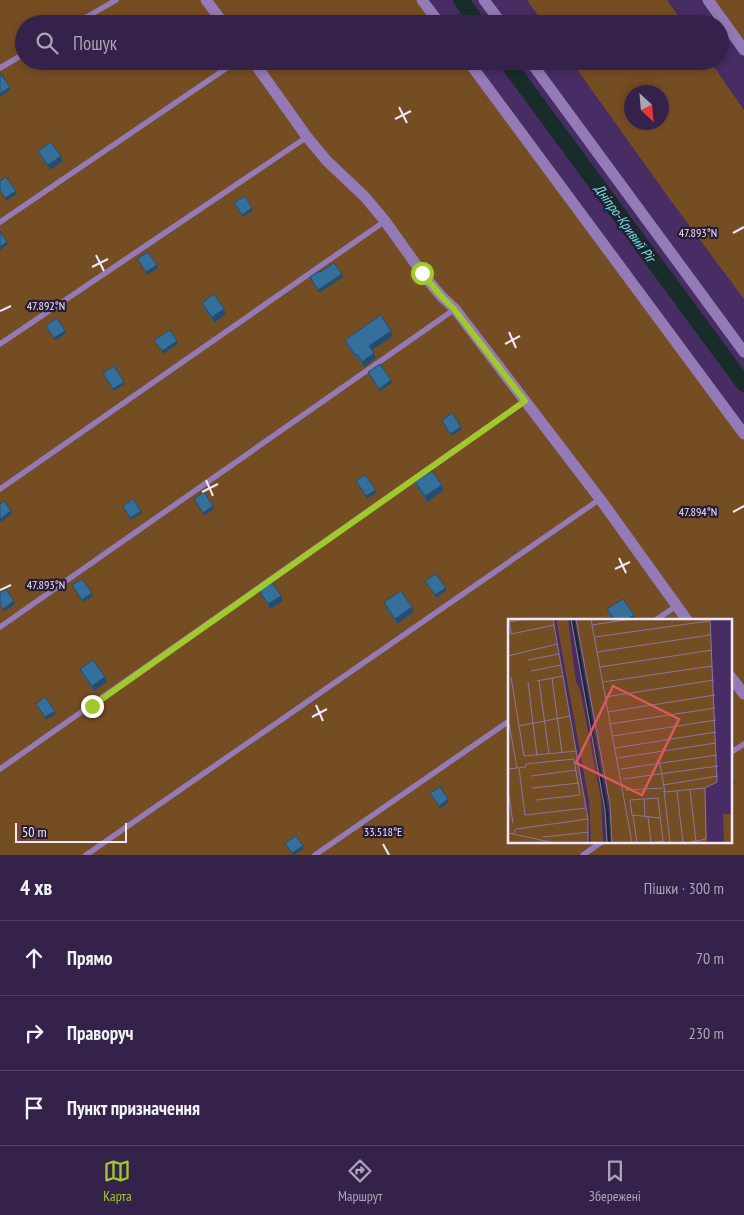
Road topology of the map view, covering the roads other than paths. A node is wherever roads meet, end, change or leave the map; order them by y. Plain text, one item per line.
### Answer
1 (116, 0) edge
2 (206, 0) edge
3 (422, 0) edge
4 (484, 0) edge
5 (708, 0) edge
6 (90, 15) edge
7 (217, 15) edge
8 (433, 15) edge
9 (495, 15) edge
10 (719, 15) edge
11 (729, 29) edge
12 (744, 50) edge
13 (15, 59) edge
14 (0, 68) edge
15 (224, 70) edge
16 (259, 70) edge
17 (475, 70) edge
18 (537, 70) edge
19 (307, 137) junction
20 (385, 221) junction
21 (0, 222) edge
22 (454, 309) junction
23 (0, 344) edge
24 (744, 352) edge
25 (525, 401) junction
26 (744, 434) edge
27 (0, 489) edge
28 (600, 499) junction
29 (676, 606) junction
30 (657, 619) edge
31 (686, 619) edge
32 (0, 627) edge
33 (732, 679) edge
34 (744, 694) edge
35 (508, 722) edge
36 (744, 744) edge
37 (732, 752) edge
38 (0, 769) edge
39 (602, 842) edge
40 (86, 855) edge
41 (315, 855) edge
42 (583, 855) edge

1 - 6 lane
2 - 7 street
3 - 8 street
4 - 9 street
5 - 10 street
11 - 12 street
13 - 14 lane
15 - 21 lane
16 - 19 street
17 - 26 street
18 - 24 street
19 - 20 street
19 - 23 lane
20 - 22 street
20 - 27 lane
22 - 25 street
22 - 32 lane
25 - 28 street
25 - 38 lane
28 - 29 street
28 - 40 lane
29 - 30 lane
29 - 31 street
33 - 34 street
35 - 41 lane
36 - 37 lane
39 - 42 lane

